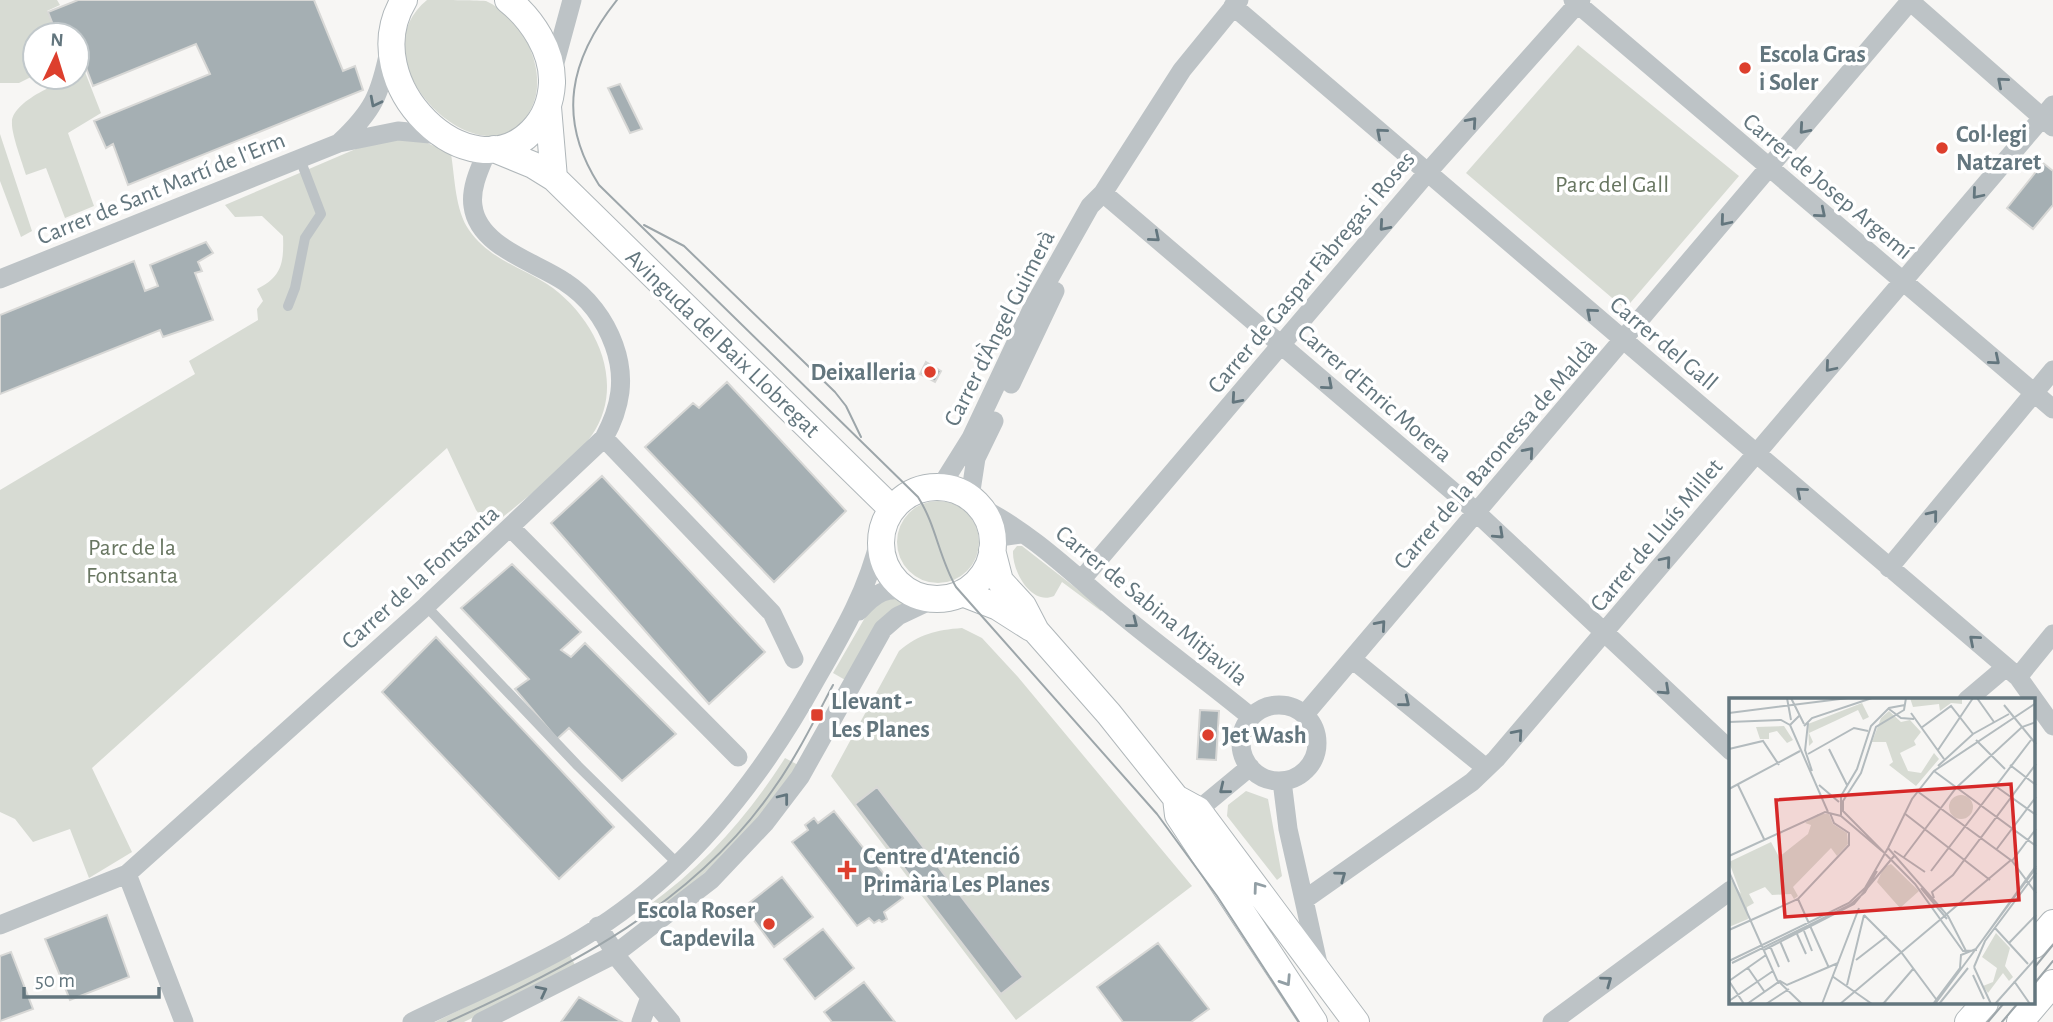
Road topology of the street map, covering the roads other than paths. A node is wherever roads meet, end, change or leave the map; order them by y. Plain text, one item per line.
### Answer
1 (388, 0) edge
2 (404, 0) edge
3 (509, 0) edge
4 (572, 0) edge
5 (1576, 1) edge
6 (1911, 1) edge
7 (1236, 3) edge
8 (390, 40) junction
9 (552, 74) junction
10 (548, 107) junction
11 (2049, 116) edge
12 (450, 139) junction
13 (339, 143) junction
14 (491, 149) junction
15 (300, 159) junction
16 (1769, 169) junction
17 (1427, 173) junction
18 (554, 178) junction
19 (475, 184) junction
20 (1103, 193) junction
21 (0, 279) edge
22 (1903, 281) junction
23 (288, 306) dead end
24 (1624, 341) junction
25 (1282, 345) junction
26 (2053, 370) edge
27 (2033, 392) junction
28 (2053, 409) edge
29 (604, 438) junction
30 (1756, 454) junction
31 (940, 486) junction
32 (974, 502) junction
33 (891, 508) junction
34 (1477, 513) junction
35 (511, 528) junction
36 (1021, 534) junction
37 (880, 537) junction
38 (993, 544) junction
39 (1889, 568) junction
40 (1082, 579) junction
41 (962, 593) junction
42 (924, 596) junction
43 (426, 606) junction
44 (849, 622) junction
45 (1036, 631) junction
46 (1605, 633) junction
47 (2053, 635) edge
48 (794, 659) dead end
49 (1352, 659) junction
50 (2012, 672) junction
51 (1970, 698) edge
52 (2032, 698) edge
53 (2036, 704) edge
54 (1305, 714) junction
55 (1251, 717) junction
56 (2053, 726) edge
57 (1729, 749) edge
58 (738, 757) dead end
59 (1250, 768) junction
60 (1486, 768) junction
61 (1282, 781) junction
62 (1187, 804) junction
63 (679, 865) junction
64 (127, 874) junction
65 (1729, 891) edge
66 (1304, 900) junction
67 (2053, 923) edge
68 (0, 925) edge
69 (598, 926) junction
70 (2036, 943) edge
71 (615, 954) junction
72 (1320, 971) junction
73 (2053, 983) edge
74 (650, 997) junction
75 (2036, 1003) edge
76 (1984, 1004) edge
77 (2035, 1004) edge
78 (184, 1022) edge
79 (412, 1022) edge
80 (481, 1022) edge
81 (641, 1022) edge
82 (671, 1022) edge
83 (1314, 1022) edge
84 (1356, 1022) edge
85 (1552, 1022) edge
86 (1968, 1022) edge
87 (2020, 1022) edge

1 - 8 street
2 - 8 street
3 - 9 street
4 - 9 street
5 - 16 street, Carrer de Josep Argemí
17 -> 5 street, Carrer de Gaspar Fàbregas i Roses
11 -> 6 street
6 -> 16 street, Carrer de la Baronessa de Maldà
17 -> 7 street, Carrer del Gall
7 - 20 street, Carrer d'Àngel Guimerà
8 - 12 street
8 -> 13 street, Carrer de Sant Martí de l'Erm
9 - 10 street
10 - 14 street
10 - 18 street
11 -> 22 street, Carrer de Lluís Millet
12 - 13 street, Carrer de Sant Martí de l'Erm
12 - 14 street, Avinguda del Baix Llobregat
12 - 19 street, Carrer de la Fontsanta
13 - 15 street, Carrer de Sant Martí de l'Erm
14 - 18 street, Avinguda del Baix Llobregat
14 - 19 street, Carrer de la Fontsanta
15 - 21 street, Carrer de Sant Martí de l'Erm
15 - 23 lane
16 -> 22 street, Carrer de Josep Argemí
16 -> 24 street, Carrer de la Baronessa de Maldà
24 -> 17 street, Carrer del Gall
17 -> 25 street, Carrer de Gaspar Fàbregas i Roses
18 - 33 street, Avinguda del Baix Llobregat
19 - 29 street, Carrer de la Fontsanta
20 -> 25 street, Carrer d'Enric Morera
20 - 31 street, Carrer d'Àngel Guimerà
20 - 32 street, Carrer d'Àngel Guimerà
22 -> 27 street, Carrer de Josep Argemí
22 -> 30 street, Carrer de Lluís Millet
24 - 30 street, Carrer del Gall
34 -> 24 street, Carrer de la Baronessa de Maldà
25 -> 34 street, Carrer d'Enric Morera
25 -> 40 street, Carrer de Gaspar Fàbregas i Roses
26 - 27 street
27 - 28 street, Carrer de Josep Argemí
39 -> 27 street
29 - 35 street, Carrer de la Fontsanta
29 - 48 street
39 -> 30 street, Carrer del Gall
46 -> 30 street, Carrer de Lluís Millet
31 - 32 street
31 - 33 street
32 - 36 street, Carrer de Sabina Mitjavila
32 - 38 street
33 - 37 street
34 -> 46 street, Carrer d'Enric Morera
49 -> 34 street, Carrer de la Baronessa de Maldà
35 - 43 street, Carrer de la Fontsanta
35 - 58 street
36 - 38 street, Carrer de Sabina Mitjavila
36 - 40 street, Carrer de Sabina Mitjavila
37 - 42 street
37 - 44 street
38 - 41 street
38 - 45 street
50 -> 39 street, Carrer del Gall
40 -> 55 street, Carrer de Sabina Mitjavila
41 - 42 street
41 - 45 street
42 - 44 street
71 -> 42 street
43 - 63 lane
43 - 64 street, Carrer de la Fontsanta
44 - 63 street
45 - 62 street
46 -> 57 street, Carrer d'Enric Morera
60 -> 46 street, Carrer de Lluís Millet
47 - 50 street
49 - 54 street, Carrer de la Baronessa de Maldà
49 -> 60 street
50 - 51 street
50 - 52 street, Carrer del Gall
53 - 56 street, Carrer del Gall
54 - 55 street
54 - 61 street
55 - 59 street
59 - 61 street
59 -> 62 street
66 -> 60 street, Carrer de Lluís Millet
61 - 66 street
72 -> 62 street
62 -> 83 street
63 - 69 street
64 - 68 street, Carrer de la Fontsanta
64 - 78 street
85 -> 65 street
66 - 72 street
67 - 70 street
69 - 71 street
69 - 79 street
71 - 74 street
80 -> 71 street
72 - 84 street
73 - 75 street
74 - 81 street
74 - 82 street
76 - 86 street
77 - 87 street

